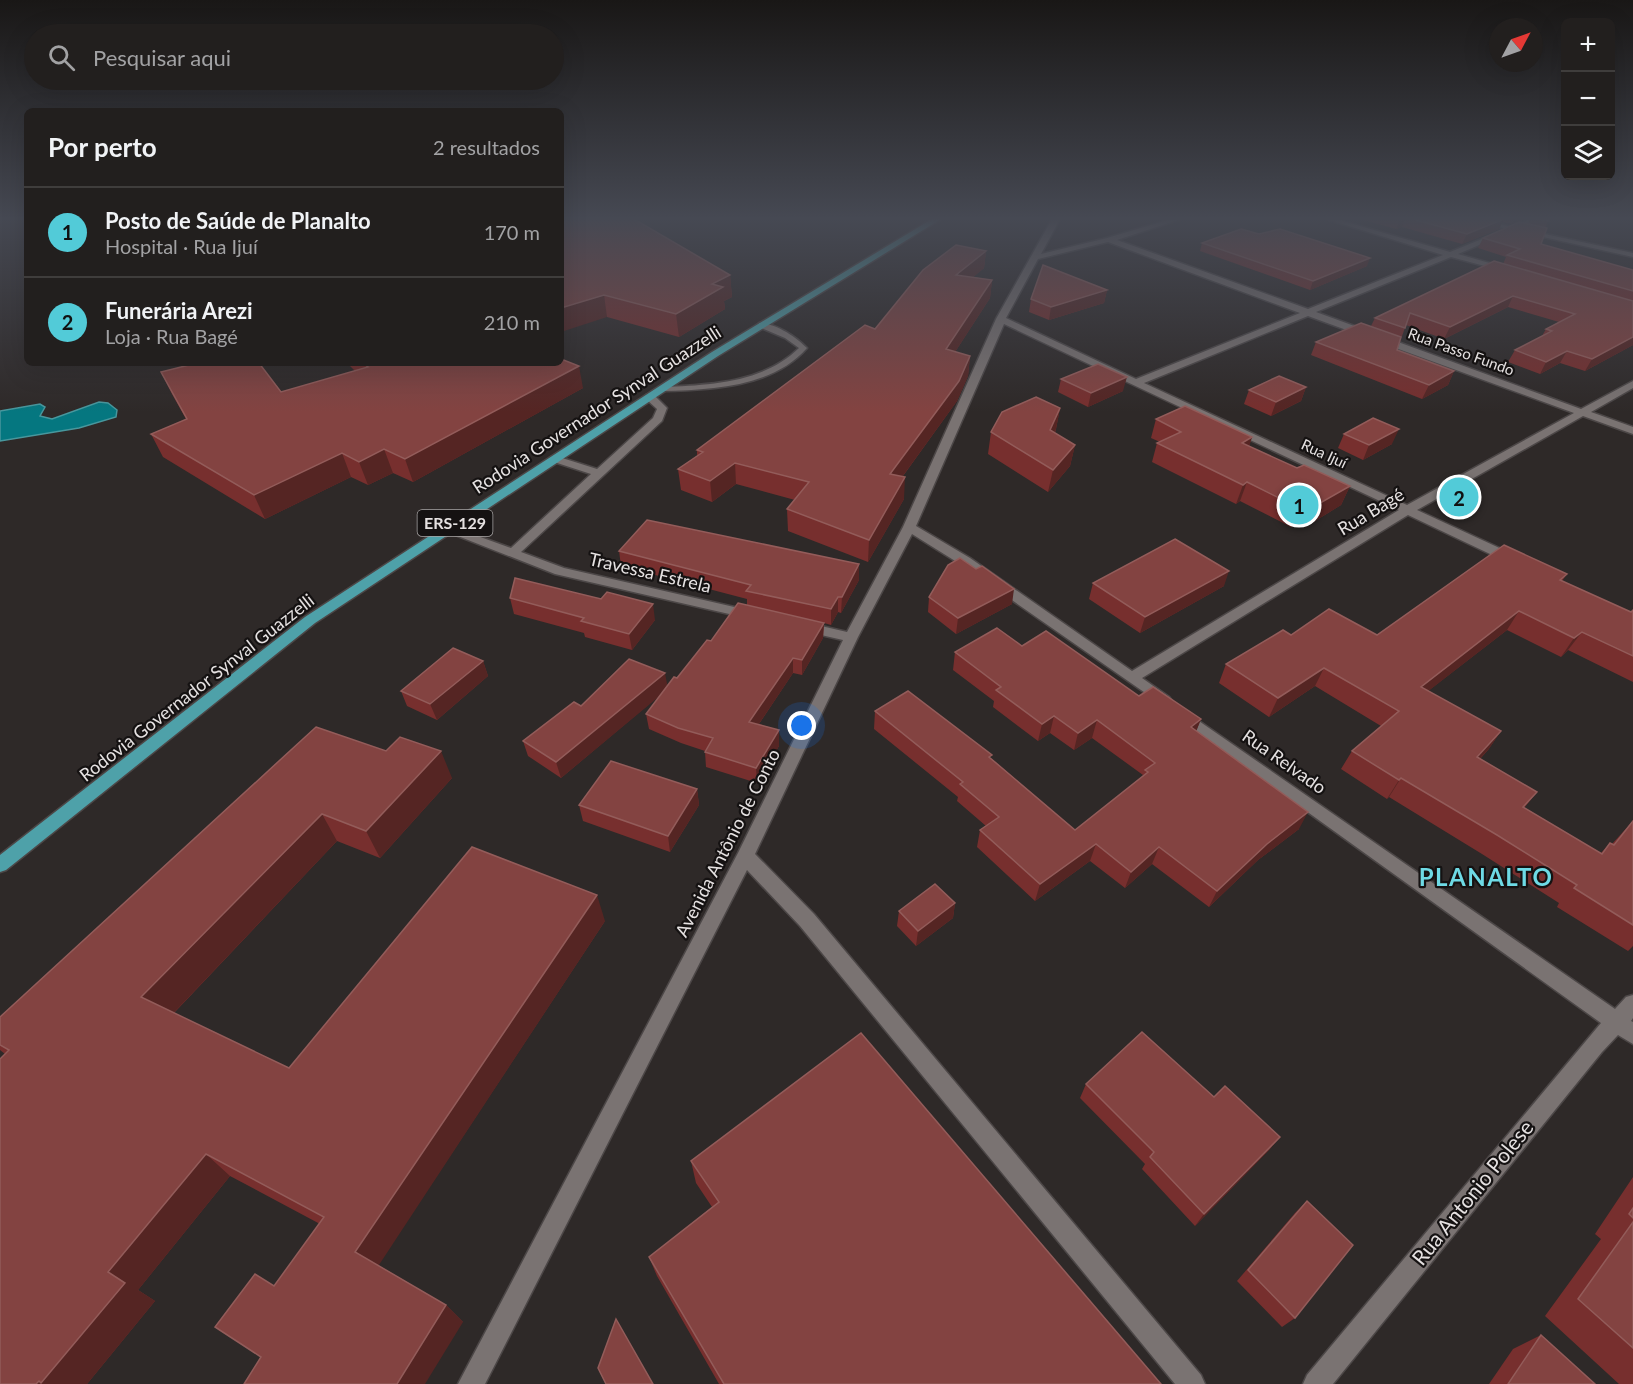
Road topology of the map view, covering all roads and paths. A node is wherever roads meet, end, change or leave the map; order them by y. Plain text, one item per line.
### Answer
1 (831, 284) edge
2 (1021, 284) edge
3 (1230, 284) edge
4 (1379, 284) edge
5 (1309, 312) junction
6 (1001, 319) junction
7 (762, 325) junction
8 (1137, 382) junction
9 (1633, 384) edge
10 (663, 389) junction
11 (650, 397) junction
12 (1584, 413) junction
13 (1633, 431) edge
14 (555, 459) junction
15 (599, 473) junction
16 (1408, 510) junction
17 (909, 527) junction
18 (446, 529) junction
19 (513, 553) junction
20 (1526, 566) edge
21 (769, 619) edge
22 (792, 624) edge
23 (851, 637) junction
24 (1131, 678) junction
25 (745, 856) junction
26 (0, 865) edge
27 (1633, 1004) edge
28 (1625, 1029) edge
29 (471, 1384) edge
30 (1192, 1384) edge
31 (1316, 1384) edge

1 - 7 main road, Rodovia Governador Synval Guazzelli / ERS-129
2 - 6 street, Avenida Antônio de Conto
3 - 5 street, Rua Passo Fundo
4 - 5 street
5 - 8 street
5 - 12 street, Rua Passo Fundo
6 - 8 street, Rua Ijuí
6 - 17 street, Avenida Antônio de Conto
7 - 10 main road, Rodovia Governador Synval Guazzelli / ERS-129
7 - 10 lane
8 - 16 street, Rua Ijuí
9 - 12 street, Rua Bagé
10 - 11 main road, Rodovia Governador Synval Guazzelli / ERS-129
11 - 14 main road, Rodovia Governador Synval Guazzelli / ERS-129
11 - 15 street
12 - 13 street, Rua Passo Fundo
12 - 16 street, Rua Bagé
14 - 15 street
14 - 18 main road, Rodovia Governador Synval Guazzelli / ERS-129
15 - 19 street
16 - 20 street, Rua Ijuí
16 - 24 street, Rua Bagé
17 - 23 street, Avenida Antônio de Conto
17 - 24 street, Rua Relvado
18 - 19 street, Travessa Estrela
18 - 26 main road, Rodovia Governador Synval Guazzelli / ERS-129
19 - 21 street, Travessa Estrela
22 - 23 street
23 - 25 street, Avenida Antônio de Conto
24 - 28 street, Rua Relvado
25 - 29 street, Avenida Antônio de Conto
25 - 30 street
27 - 28 street, Rua Antonio Polese
28 - 31 street, Rua Antonio Polese

